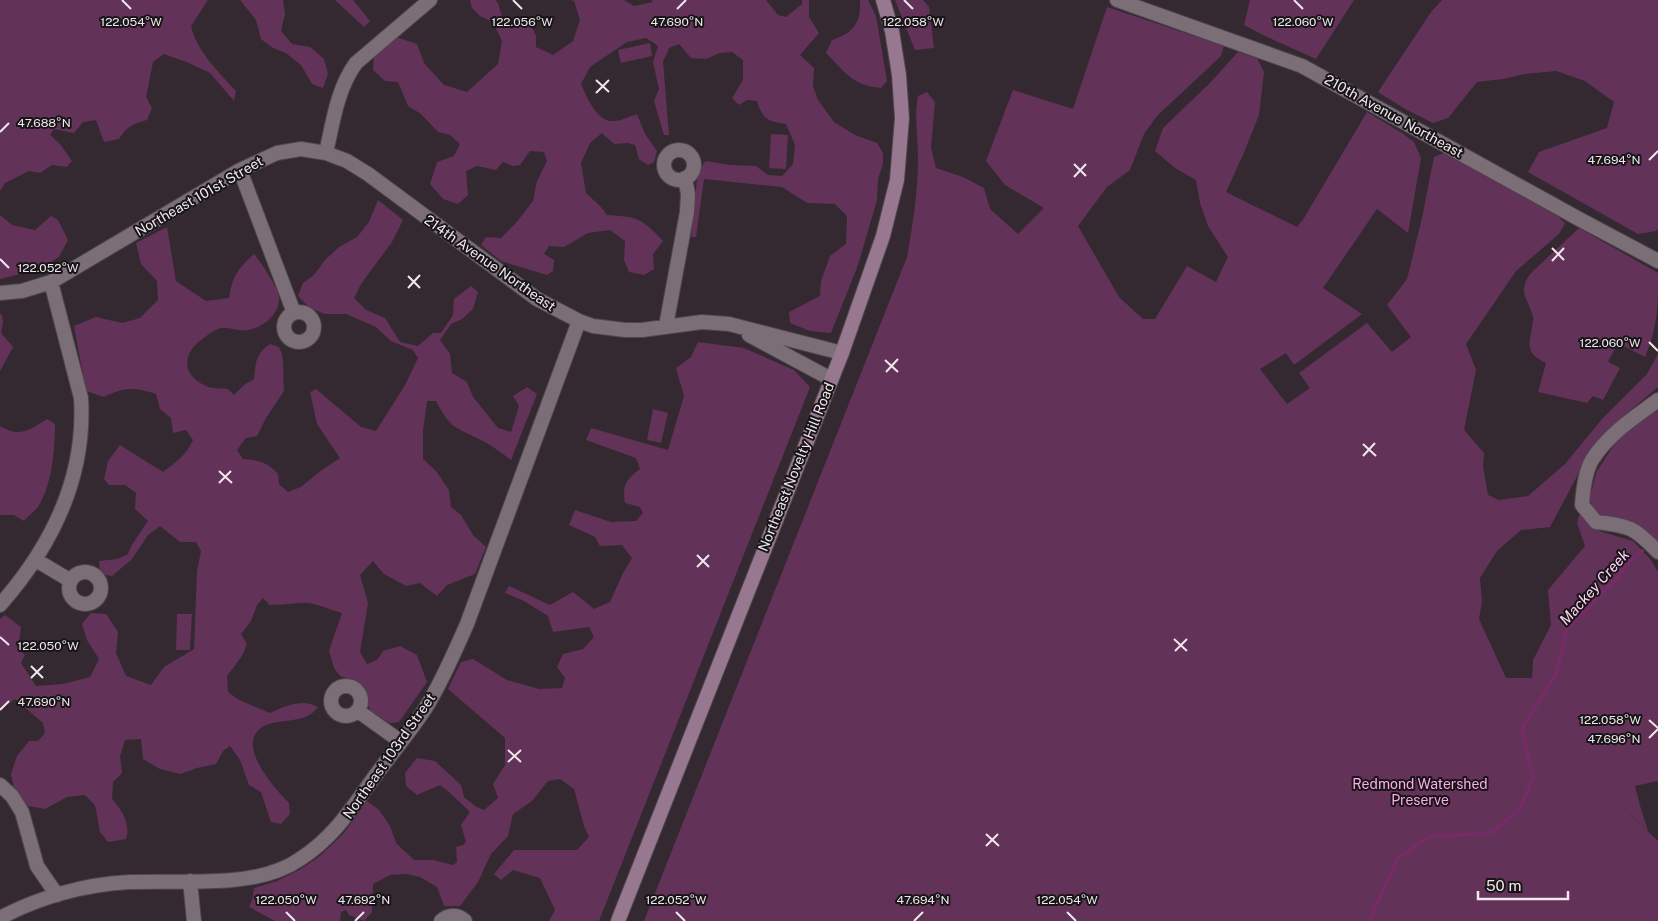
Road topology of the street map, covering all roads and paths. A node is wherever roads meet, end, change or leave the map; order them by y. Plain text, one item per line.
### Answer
1 (430, 0) edge
2 (883, 0) edge
3 (1116, 0) edge
4 (326, 153) junction
5 (240, 170) junction
6 (685, 178) dead end
7 (1658, 261) edge
8 (51, 282) junction
9 (0, 293) edge
10 (294, 313) dead end
11 (579, 321) junction
12 (729, 324) junction
13 (666, 326) junction
14 (842, 353) junction
15 (831, 379) junction
16 (1658, 400) edge
17 (1658, 552) edge
18 (36, 560) junction
19 (71, 581) dead end
20 (0, 605) edge
21 (358, 711) dead end
22 (400, 741) junction
23 (0, 785) edge
24 (190, 881) junction
25 (57, 894) junction
26 (0, 918) edge
27 (194, 921) edge
28 (441, 921) edge
29 (465, 921) edge
30 (618, 921) edge

1 - 4 street
2 - 14 main road, Northeast Novelty Hill Road
3 - 7 street, 210th Avenue Northeast
4 - 5 street, Northeast 101st Street
4 - 11 street, 214th Avenue Northeast
5 - 8 street, Northeast 101st Street
5 - 10 street
6 - 13 street
8 - 9 street, Northeast 101st Street
8 - 18 street
11 - 13 street, 214th Avenue Northeast
11 - 22 street, Northeast 103rd Street
12 - 13 street, 214th Avenue Northeast
12 - 14 street, 214th Avenue Northeast
12 - 15 street, 214th Avenue Northeast
14 - 15 main road, Northeast Novelty Hill Road
15 - 30 main road, Northeast Novelty Hill Road
16 - 17 street
18 - 19 street
18 - 20 street
21 - 22 street
22 - 24 street, Northeast 103rd Street
23 - 25 street
24 - 25 street, Northeast 103rd Street
24 - 27 street
25 - 26 street, Northeast 103rd Street
28 - 29 street

